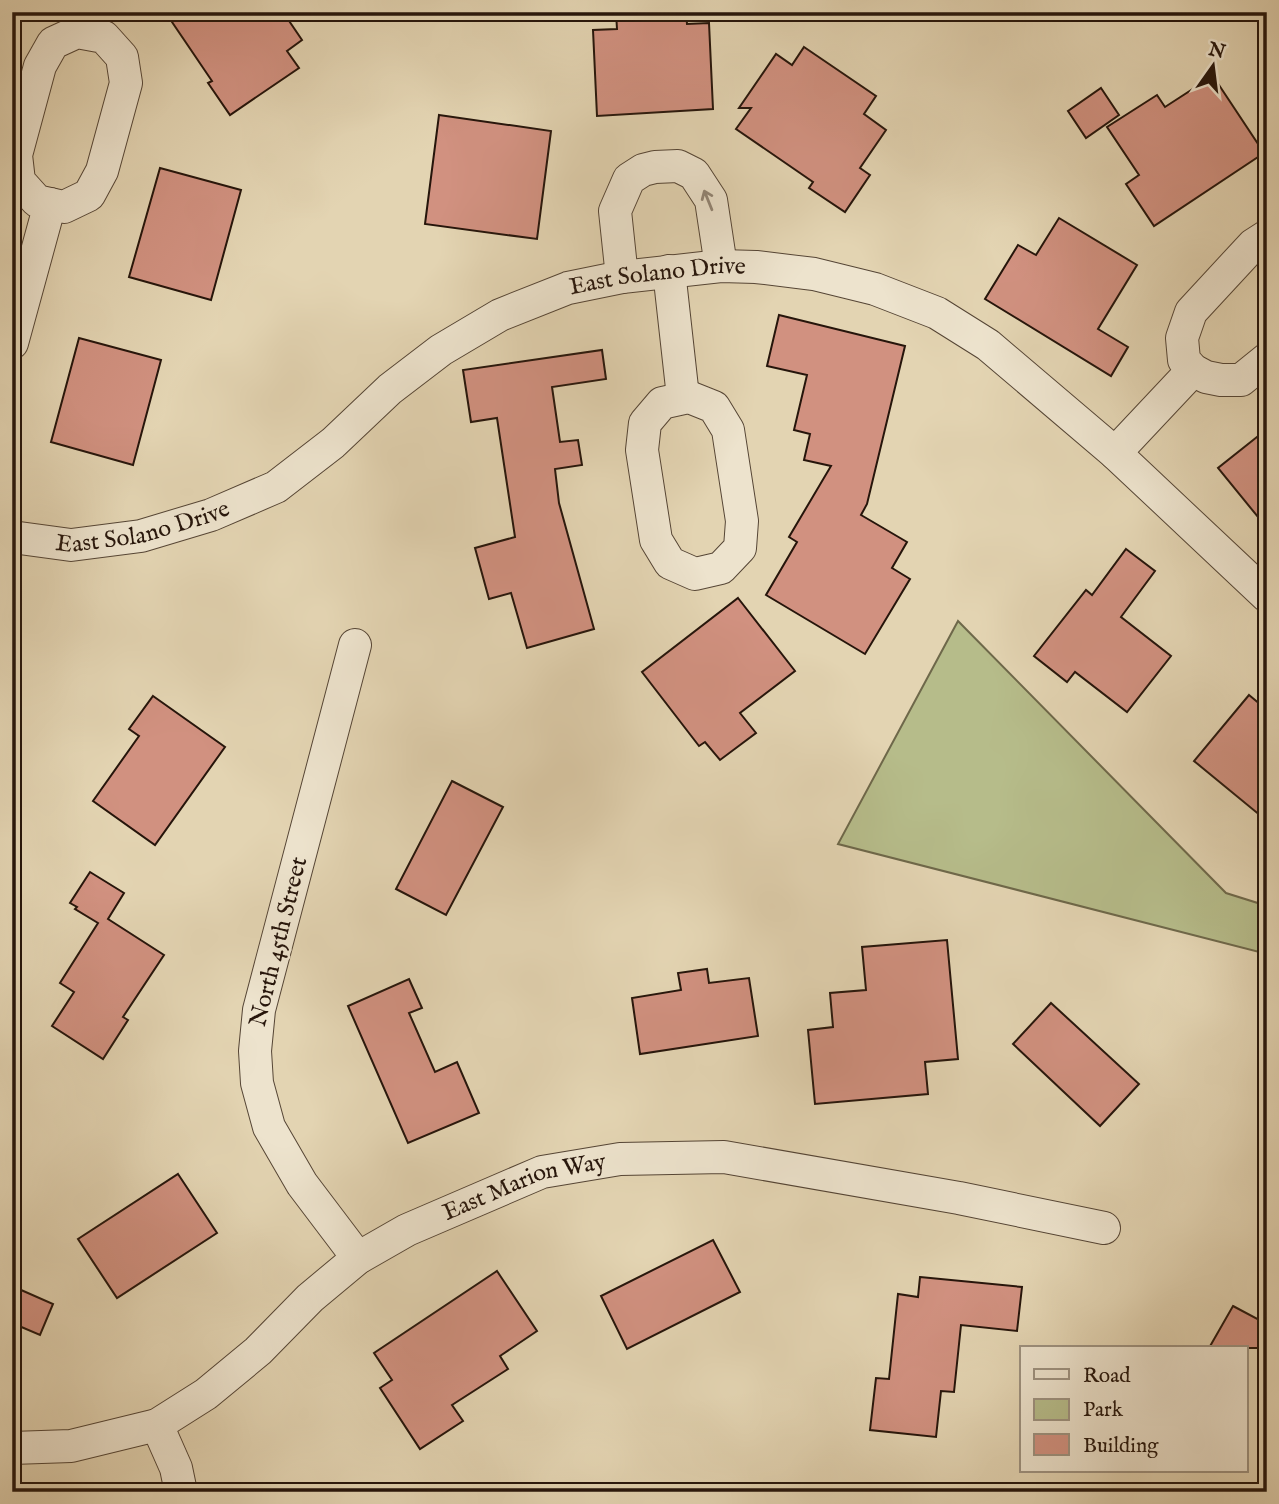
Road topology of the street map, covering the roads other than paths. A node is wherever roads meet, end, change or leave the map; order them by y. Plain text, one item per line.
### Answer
1 (50, 204) junction
2 (1267, 236) edge
3 (721, 266) junction
4 (669, 271) junction
5 (622, 277) junction
6 (12, 343) edge
7 (1267, 359) edge
8 (1193, 370) junction
9 (683, 397) junction
10 (1115, 453) junction
11 (12, 537) edge
12 (1267, 596) edge
13 (355, 645) dead end
14 (1104, 1228) dead end
15 (358, 1258) junction
16 (157, 1425) junction
17 (12, 1448) edge
18 (181, 1492) edge

1 - 1 street
1 - 6 street
2 - 8 street
3 - 4 street, East Solano Drive
3 -> 5 street
3 - 10 street, East Solano Drive
4 - 5 street, East Solano Drive
4 - 9 street
5 - 11 street, East Solano Drive
7 - 8 street
8 - 10 street
9 - 9 street
10 - 12 street, East Solano Drive
13 - 15 street, North 45th Street
14 - 15 street, East Marion Way
15 - 16 street, East Marion Way
16 - 17 street, East Marion Way
16 - 18 street

